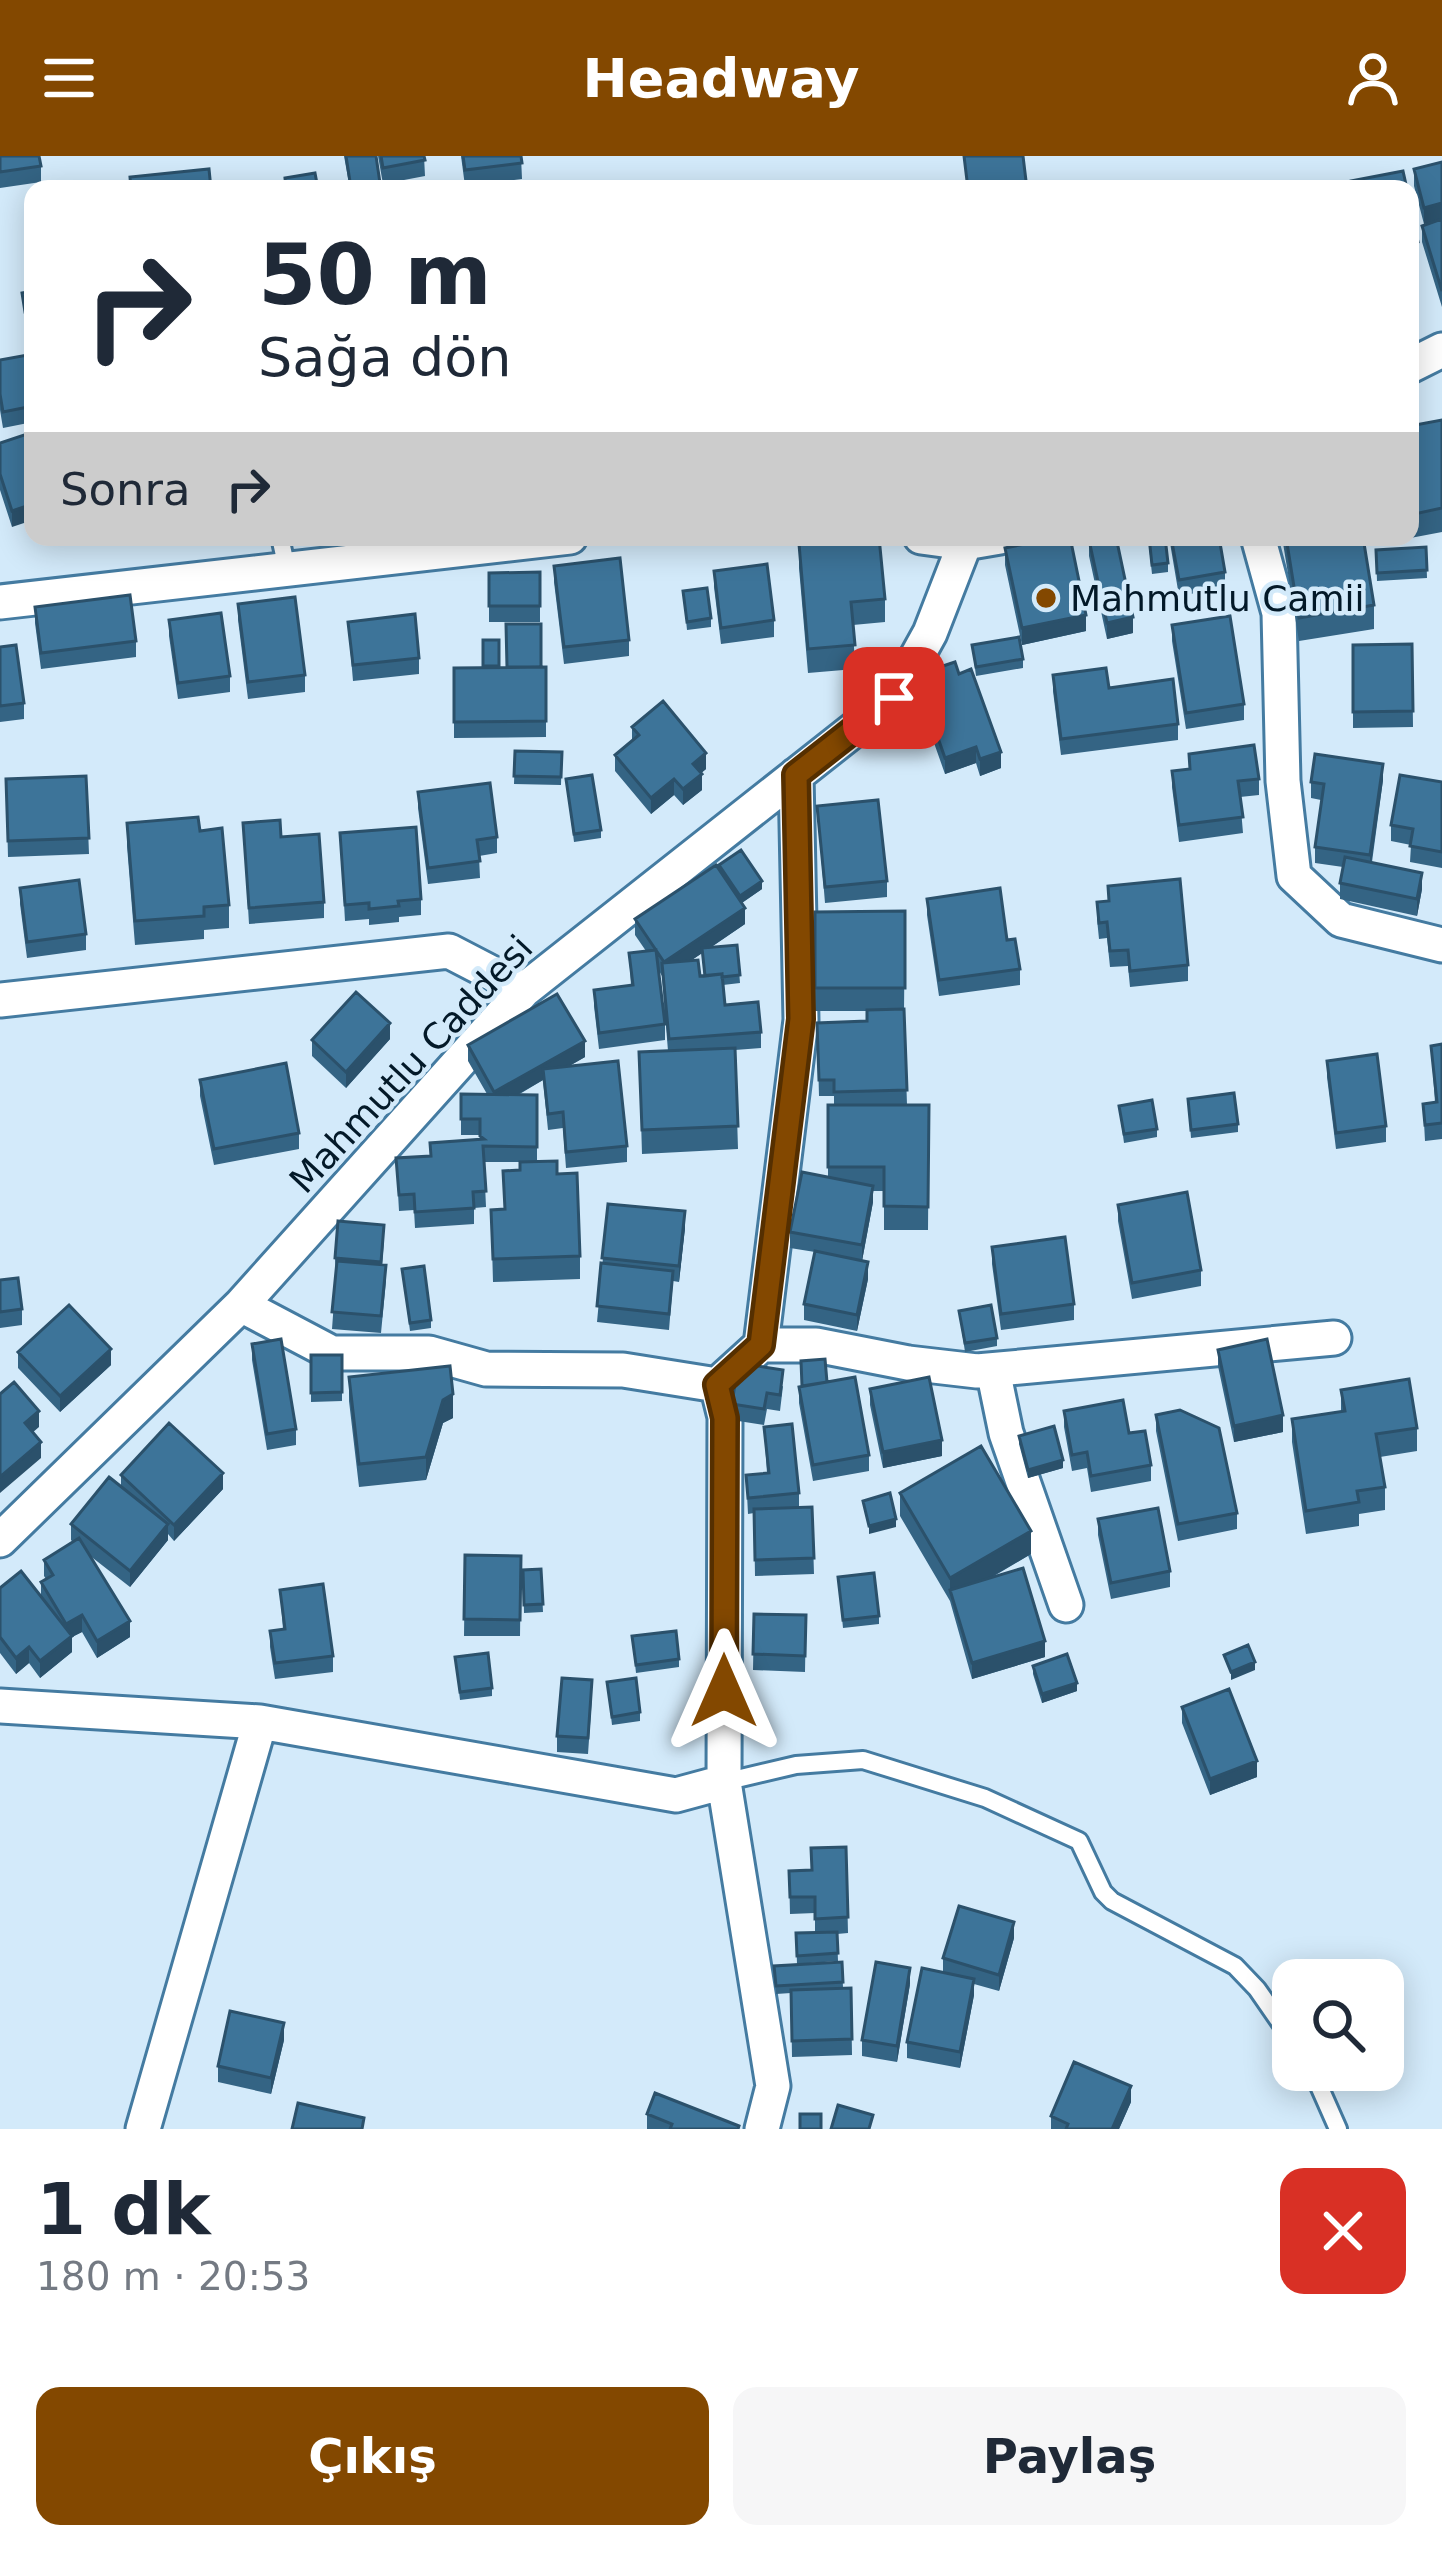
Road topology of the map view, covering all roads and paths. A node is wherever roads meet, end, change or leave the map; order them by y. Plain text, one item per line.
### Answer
1 (409, 546) edge
2 (963, 546) edge
3 (1260, 546) edge
4 (284, 553) edge
5 (0, 602) edge
6 (796, 775) junction
7 (1442, 945) edge
8 (524, 990) junction
9 (0, 1000) edge
10 (241, 1305) junction
11 (1334, 1338) dead end
12 (761, 1345) junction
13 (992, 1370) junction
14 (717, 1385) junction
15 (0, 1540) edge
16 (1066, 1605) dead end
17 (0, 1706) edge
18 (260, 1722) junction
19 (724, 1782) junction
20 (1272, 2011) edge
21 (1321, 2091) edge
22 (143, 2129) edge
23 (762, 2129) edge
24 (1338, 2129) edge

1 - 4 street
2 - 6 street, Mahmutlu Caddesi
3 - 7 street
4 - 5 street
6 - 8 street, Mahmutlu Caddesi
6 - 12 street
8 - 9 street
8 - 10 street, Mahmutlu Caddesi
10 - 14 street
10 - 15 street, Mahmutlu Caddesi
11 - 13 street
12 - 13 street
12 - 14 street
13 - 16 street
14 - 19 street
17 - 18 street
18 - 19 street
18 - 22 street
19 - 20 lane
19 - 23 street
21 - 24 lane

